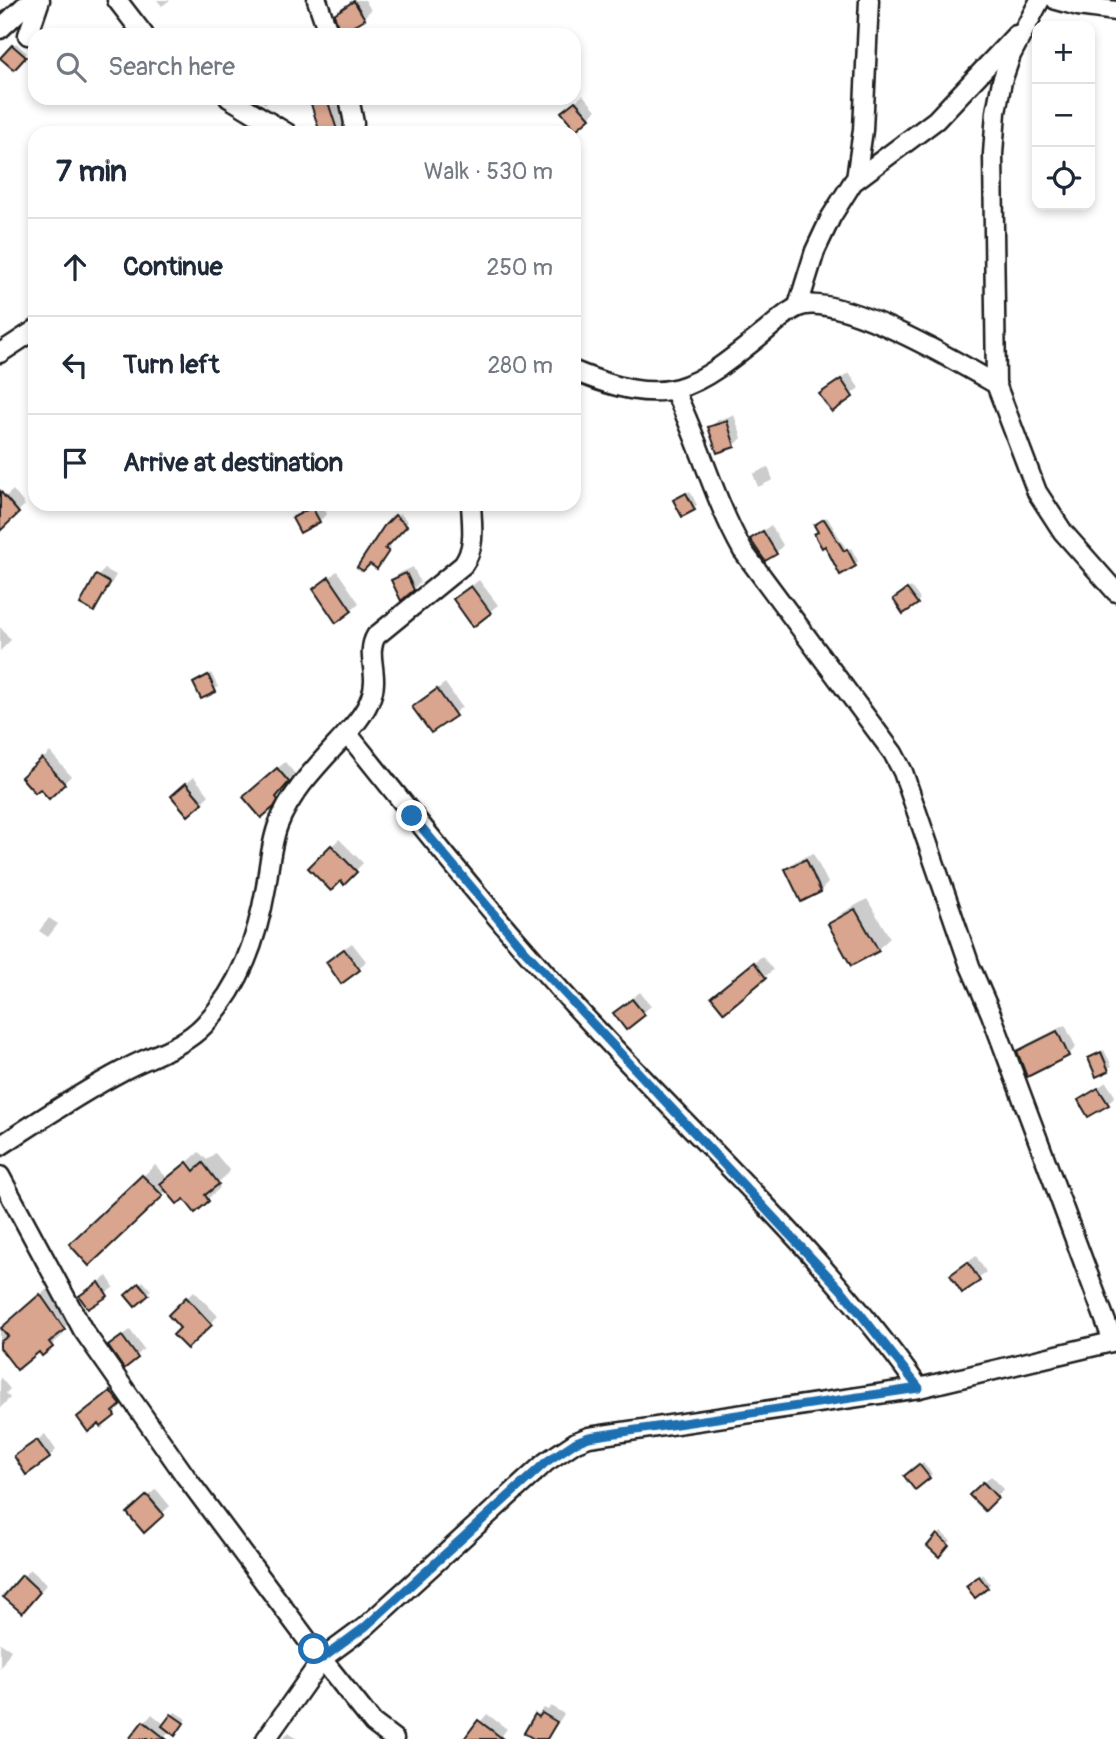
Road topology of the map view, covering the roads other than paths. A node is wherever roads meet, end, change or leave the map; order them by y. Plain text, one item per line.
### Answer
1 (31, 0) edge
2 (40, 0) edge
3 (117, 0) edge
4 (317, 0) edge
5 (869, 0) edge
6 (1040, 0) edge
7 (1056, 0) edge
8 (1116, 11) edge
9 (1026, 26) junction
10 (31, 28) edge
11 (139, 28) edge
12 (327, 28) edge
13 (0, 29) edge
14 (241, 105) edge
15 (350, 105) edge
16 (275, 126) edge
17 (354, 126) edge
18 (856, 179) junction
19 (797, 306) junction
20 (28, 335) edge
21 (0, 353) edge
22 (581, 374) edge
23 (996, 384) junction
24 (674, 390) junction
25 (471, 511) edge
26 (1116, 592) edge
27 (346, 733) junction
28 (0, 1146) edge
29 (0, 1176) edge
30 (1115, 1341) edge
31 (919, 1388) junction
32 (323, 1658) junction
33 (266, 1739) edge
34 (394, 1739) edge

1 - 13 street
2 - 10 street
3 - 11 street
4 - 12 street
5 - 18 street
6 - 9 street
7 - 8 street
9 - 18 street
9 - 23 street
14 - 16 street
15 - 17 street
18 - 19 street
19 - 23 street
19 - 24 street
20 - 21 street
22 - 24 street
23 - 26 street
24 - 30 street
25 - 27 street
27 - 28 street
27 - 31 street
29 - 32 street
30 - 31 street
31 - 32 street
32 - 33 street
32 - 34 street

